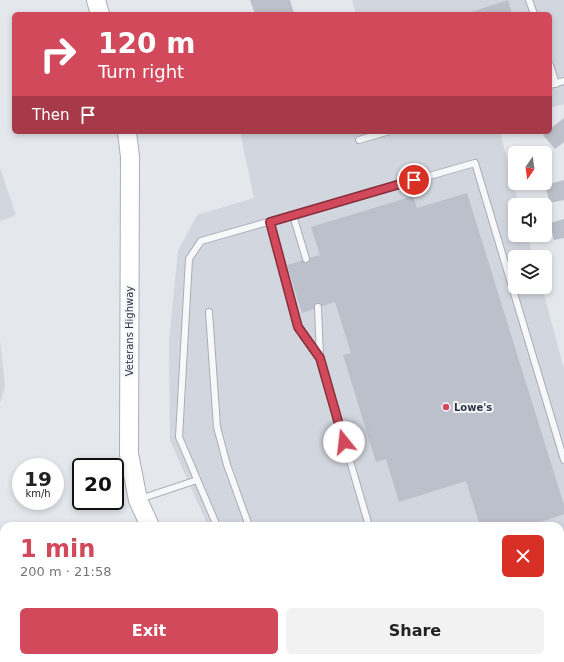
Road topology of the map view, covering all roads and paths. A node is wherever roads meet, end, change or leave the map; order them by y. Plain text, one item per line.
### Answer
1 (96, 0) edge
2 (529, 0) edge
3 (99, 12) edge
4 (533, 12) edge
5 (564, 81) edge
6 (553, 84) edge
7 (127, 134) edge
8 (379, 134) edge
9 (359, 140) dead end
10 (293, 215) junction
11 (270, 222) junction
12 (306, 259) dead end
13 (318, 307) dead end
14 (209, 312) dead end
15 (320, 358) junction
16 (564, 460) edge
17 (197, 480) junction
18 (138, 500) junction
19 (148, 522) edge
20 (216, 522) edge
21 (248, 522) edge
22 (368, 522) edge

1 - 3 street
2 - 4 lane
5 - 6 lane
7 - 18 street, Veterans Highway
8 - 9 lane
10 - 11 lane
10 - 12 lane
10 - 16 lane
11 - 15 lane
11 - 17 lane
13 - 15 lane
14 - 21 lane
15 - 22 lane
17 - 18 lane
17 - 20 lane
18 - 19 street, Veterans Highway

